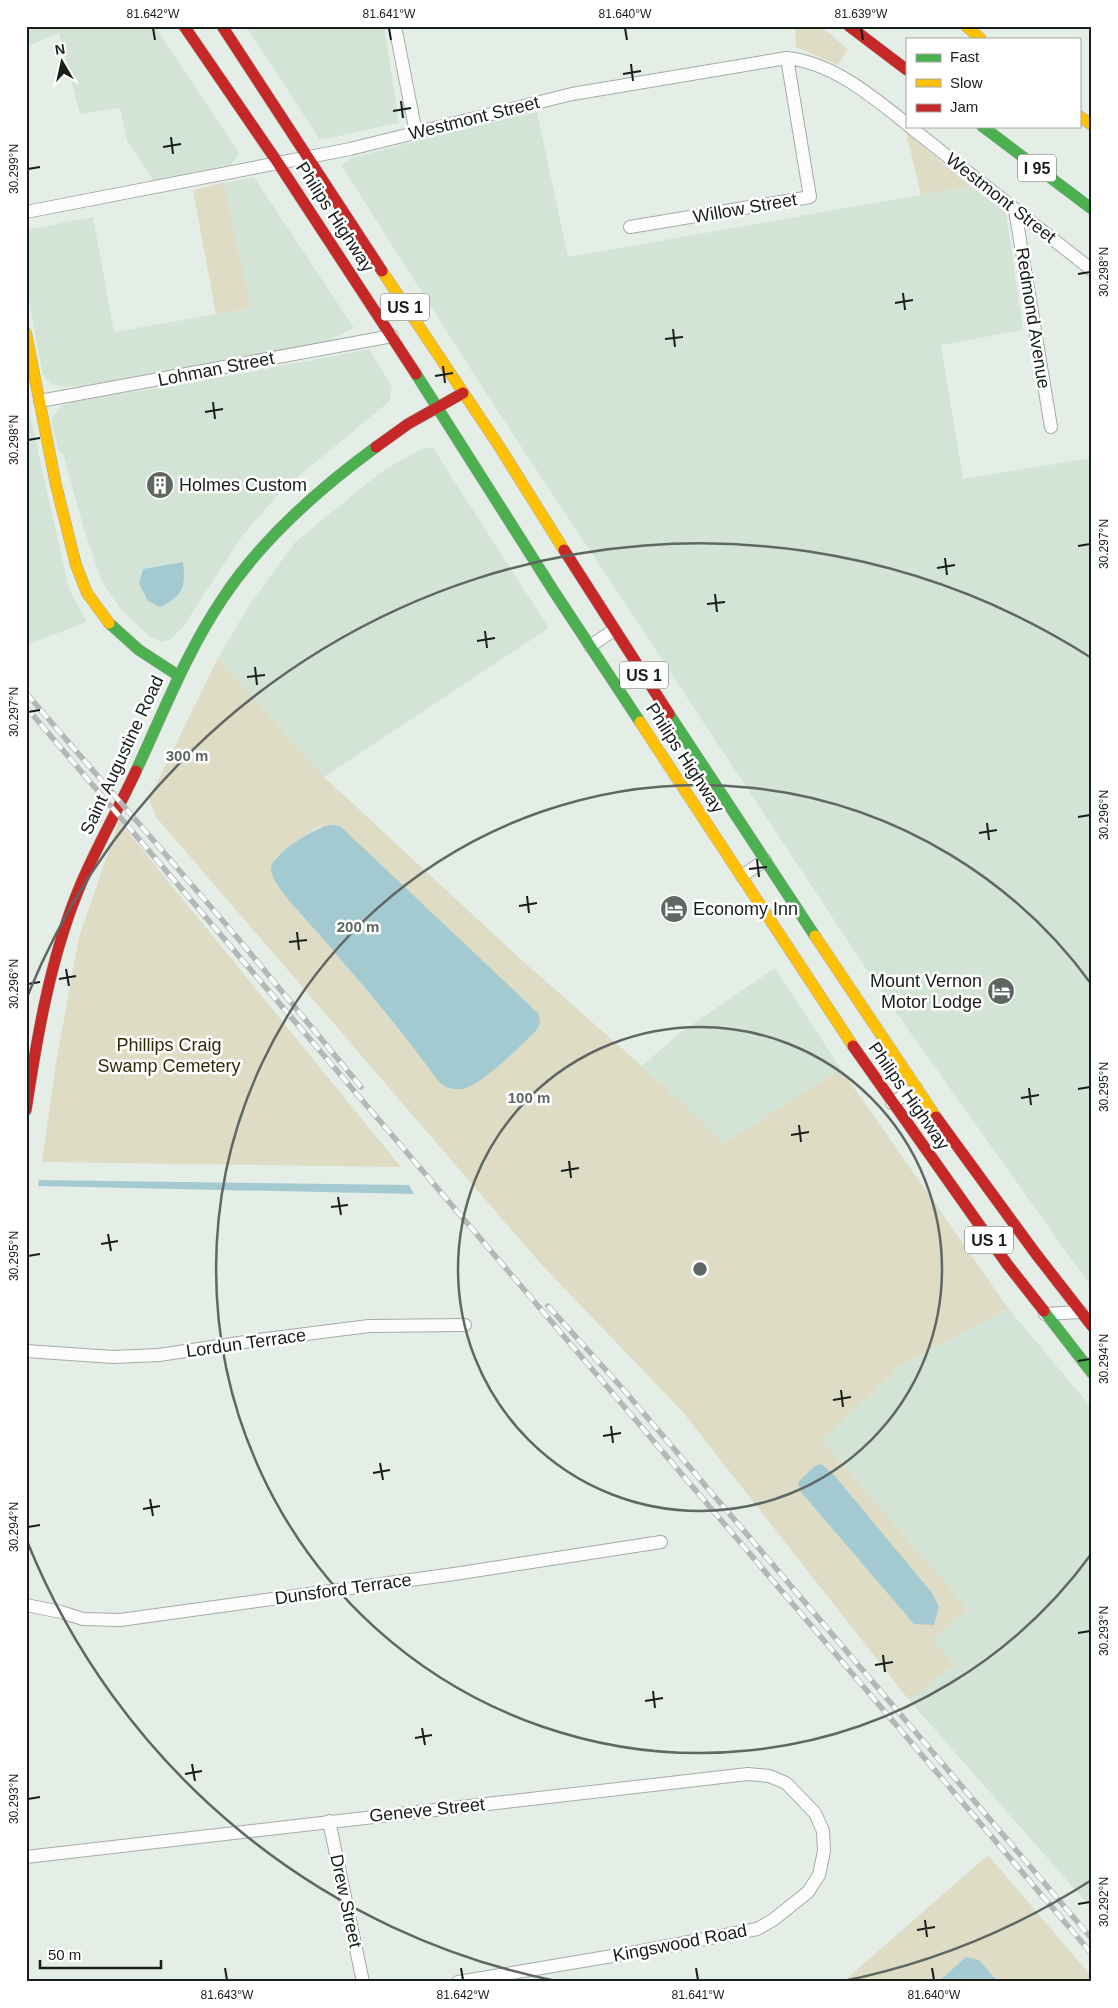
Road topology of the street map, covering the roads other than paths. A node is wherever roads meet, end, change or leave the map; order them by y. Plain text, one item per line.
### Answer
1 (184, 26) edge
2 (222, 26) edge
3 (395, 26) edge
4 (849, 26) edge
5 (966, 26) edge
6 (981, 38) edge
7 (787, 58) junction
8 (906, 69) edge
9 (1080, 117) edge
10 (906, 123) edge
11 (1092, 125) edge
12 (912, 128) edge
13 (985, 128) edge
14 (416, 133) junction
15 (307, 158) junction
16 (278, 163) junction
17 (1092, 209) edge
18 (1015, 210) junction
19 (26, 212) edge
20 (630, 227) dead end
21 (1092, 270) edge
22 (26, 333) edge
23 (392, 336) junction
24 (464, 393) junction
25 (40, 402) junction
26 (438, 407) junction
27 (1051, 427) dead end
28 (614, 630) junction
29 (590, 646) junction
30 (179, 676) junction
31 (765, 860) junction
32 (742, 876) junction
33 (30, 1055) edge
34 (916, 1088) junction
35 (892, 1103) junction
36 (26, 1110) edge
37 (1081, 1312) junction
38 (1045, 1314) junction
39 (465, 1325) dead end
40 (1092, 1326) edge
41 (26, 1351) edge
42 (1092, 1373) edge
43 (661, 1542) dead end
44 (26, 1605) edge
45 (815, 1813) joint
46 (329, 1821) junction
47 (26, 1857) edge
48 (363, 1982) edge
49 (458, 1982) edge

1 - 16 main road, Philips Highway / US 1
2 - 15 main road, Philips Highway / US 1
3 - 14 street
4 - 8 main road
5 - 6 main road
7 - 10 street, Westmont Street
7 - 14 street, Westmont Street
7 - 20 street, Willow Street
9 - 11 main road
12 - 18 street, Westmont Street
13 - 17 main road, I 95
14 - 15 street, Westmont Street
15 - 16 street, Westmont Street
15 - 24 main road, Philips Highway / US 1
16 - 19 street, Westmont Street
16 - 23 main road, Philips Highway / US 1
18 - 21 street, Westmont Street
18 - 27 street, Redmond Avenue
22 - 25 main road, Saint Augustine Road
23 - 25 street, Lohman Street
23 - 26 main road, Philips Highway / US 1
24 - 26 main road
24 - 28 main road, Philips Highway / US 1
25 - 30 main road, Saint Augustine Road
26 - 29 main road, Philips Highway / US 1
26 - 30 main road
28 - 29 street
28 - 31 main road, Philips Highway / US 1
29 - 32 main road, Philips Highway / US 1
30 - 33 main road, Saint Augustine Road
31 - 32 street
31 - 34 main road, Philips Highway / US 1
32 - 35 main road, Philips Highway / US 1
33 - 36 main road, Saint Augustine Road
34 - 35 street
34 - 37 main road, Philips Highway / US 1
35 - 38 main road, Philips Highway / US 1
37 - 38 street
37 - 40 main road, Philips Highway / US 1
38 - 42 main road, Philips Highway / US 1
39 - 41 street, Lordun Terrace
43 - 44 street, Dunsford Terrace
45 - 46 street, Geneve Street
45 - 49 street, Kingswood Road
46 - 47 street, Geneve Street
46 - 48 street, Drew Street

